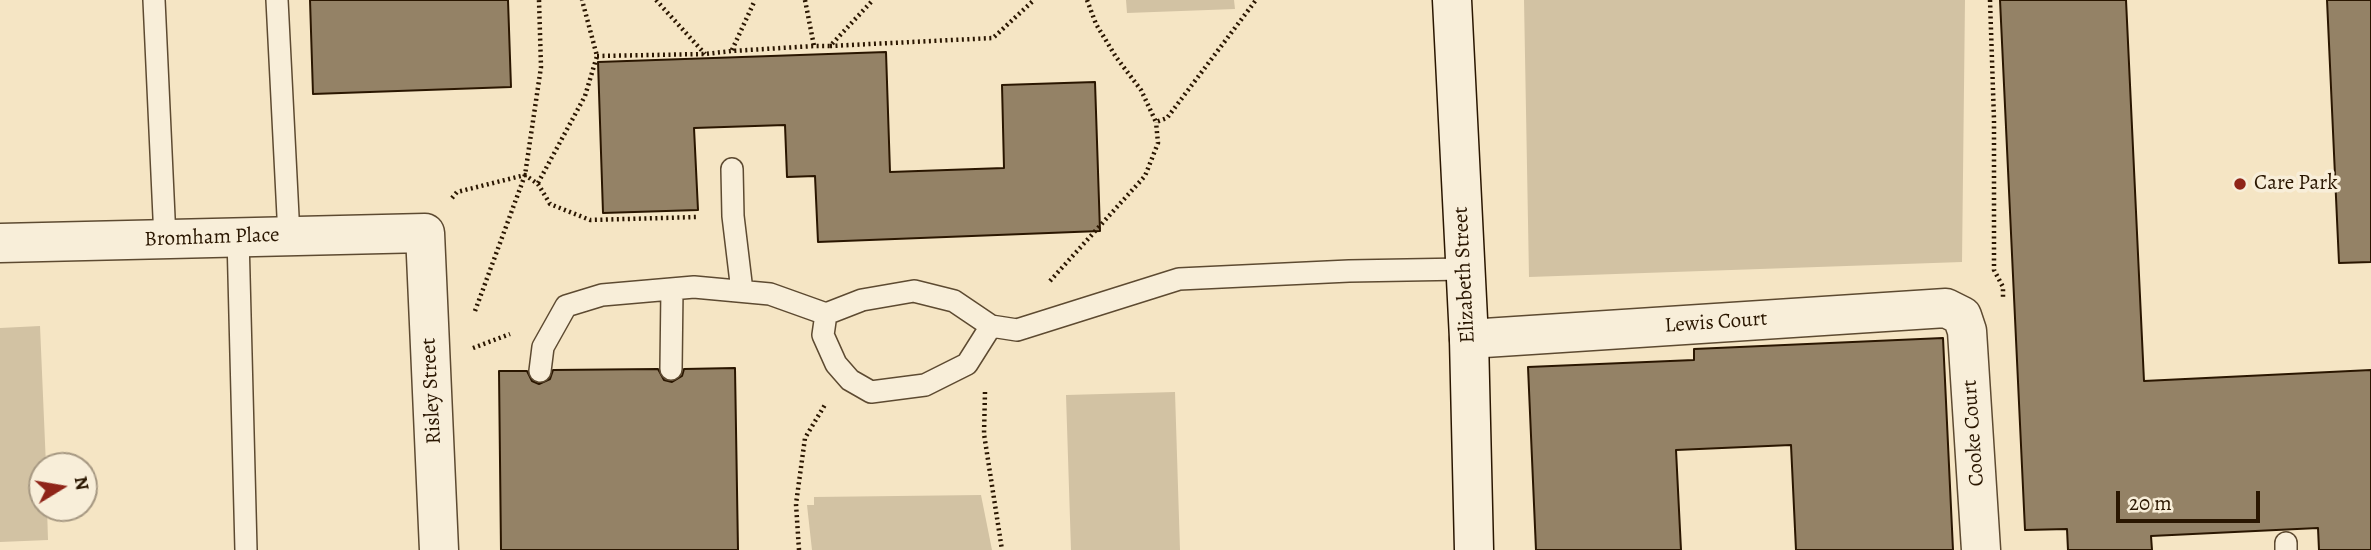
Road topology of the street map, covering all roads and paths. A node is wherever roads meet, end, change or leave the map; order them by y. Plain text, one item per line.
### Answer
1 (154, 0) edge
2 (277, 0) edge
3 (539, 0) edge
4 (582, 0) edge
5 (656, 0) edge
6 (755, 0) edge
7 (805, 0) edge
8 (873, 0) edge
9 (1034, 0) edge
10 (1087, 0) edge
11 (1255, 0) edge
12 (1452, 0) edge
13 (1990, 0) edge
14 (814, 46) junction
15 (830, 46) junction
16 (732, 51) junction
17 (705, 54) junction
18 (597, 56) junction
19 (732, 169) dead end
20 (525, 175) junction
21 (538, 184) junction
22 (733, 216) junction
23 (425, 233) junction
24 (289, 236) junction
25 (238, 237) junction
26 (165, 239) junction
27 (0, 243) edge
28 (1465, 270) junction
29 (672, 289) junction
30 (742, 291) junction
31 (2004, 299) dead end
32 (826, 314) junction
33 (473, 315) dead end
34 (1962, 316) joint
35 (991, 326) junction
36 (1469, 339) junction
37 (671, 369) dead end
38 (540, 371) dead end
39 (843, 373) junction
40 (246, 550) edge
41 (439, 550) edge
42 (799, 550) edge
43 (1474, 550) edge
44 (1982, 550) edge

1 - 26 lane
2 - 24 lane
3 - 20 path
4 - 18 path
5 - 17 path
6 - 16 path
7 - 14 path
8 - 15 path
9 - 15 path
10 - 11 path
12 - 28 street, Elizabeth Street
13 - 31 path
14 - 15 path
14 - 16 path
16 - 17 path
17 - 18 path
18 - 21 path
19 - 22 lane
20 - 21 path
20 - 23 path
20 - 33 path
21 - 22 path
22 - 30 lane
23 - 24 street, Bromham Place
23 - 41 street, Risley Street
24 - 25 street, Bromham Place
25 - 26 street, Bromham Place
25 - 40 lane
26 - 27 street, Bromham Place
28 - 35 lane
28 - 36 street, Elizabeth Street
29 - 30 lane
29 - 37 lane
29 - 38 lane
30 - 32 lane
32 - 35 lane
32 - 39 lane
34 - 36 street, Lewis Court
34 - 44 street, Cooke Court
35 - 39 lane
36 - 43 street, Elizabeth Street
39 - 42 path

